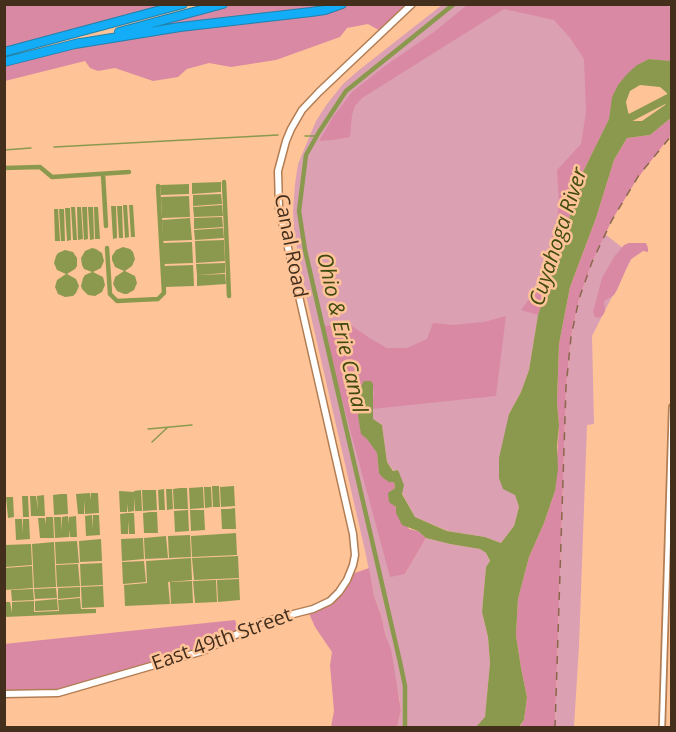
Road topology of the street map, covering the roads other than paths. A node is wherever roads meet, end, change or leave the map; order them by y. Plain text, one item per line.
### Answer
1 (176, 4) edge
2 (183, 4) edge
3 (223, 4) edge
4 (342, 4) edge
5 (412, 4) edge
6 (154, 12) junction
7 (75, 44) junction
8 (4, 52) edge
9 (4, 62) edge
10 (672, 407) edge
11 (353, 534) joint
12 (4, 694) edge
13 (662, 728) edge

1 - 6 highway
2 - 6 highway
3 - 7 highway
4 - 7 highway
5 - 11 street, Canal Road
6 - 8 highway
7 - 9 highway
10 - 13 street
11 - 12 street, East 49th Street

